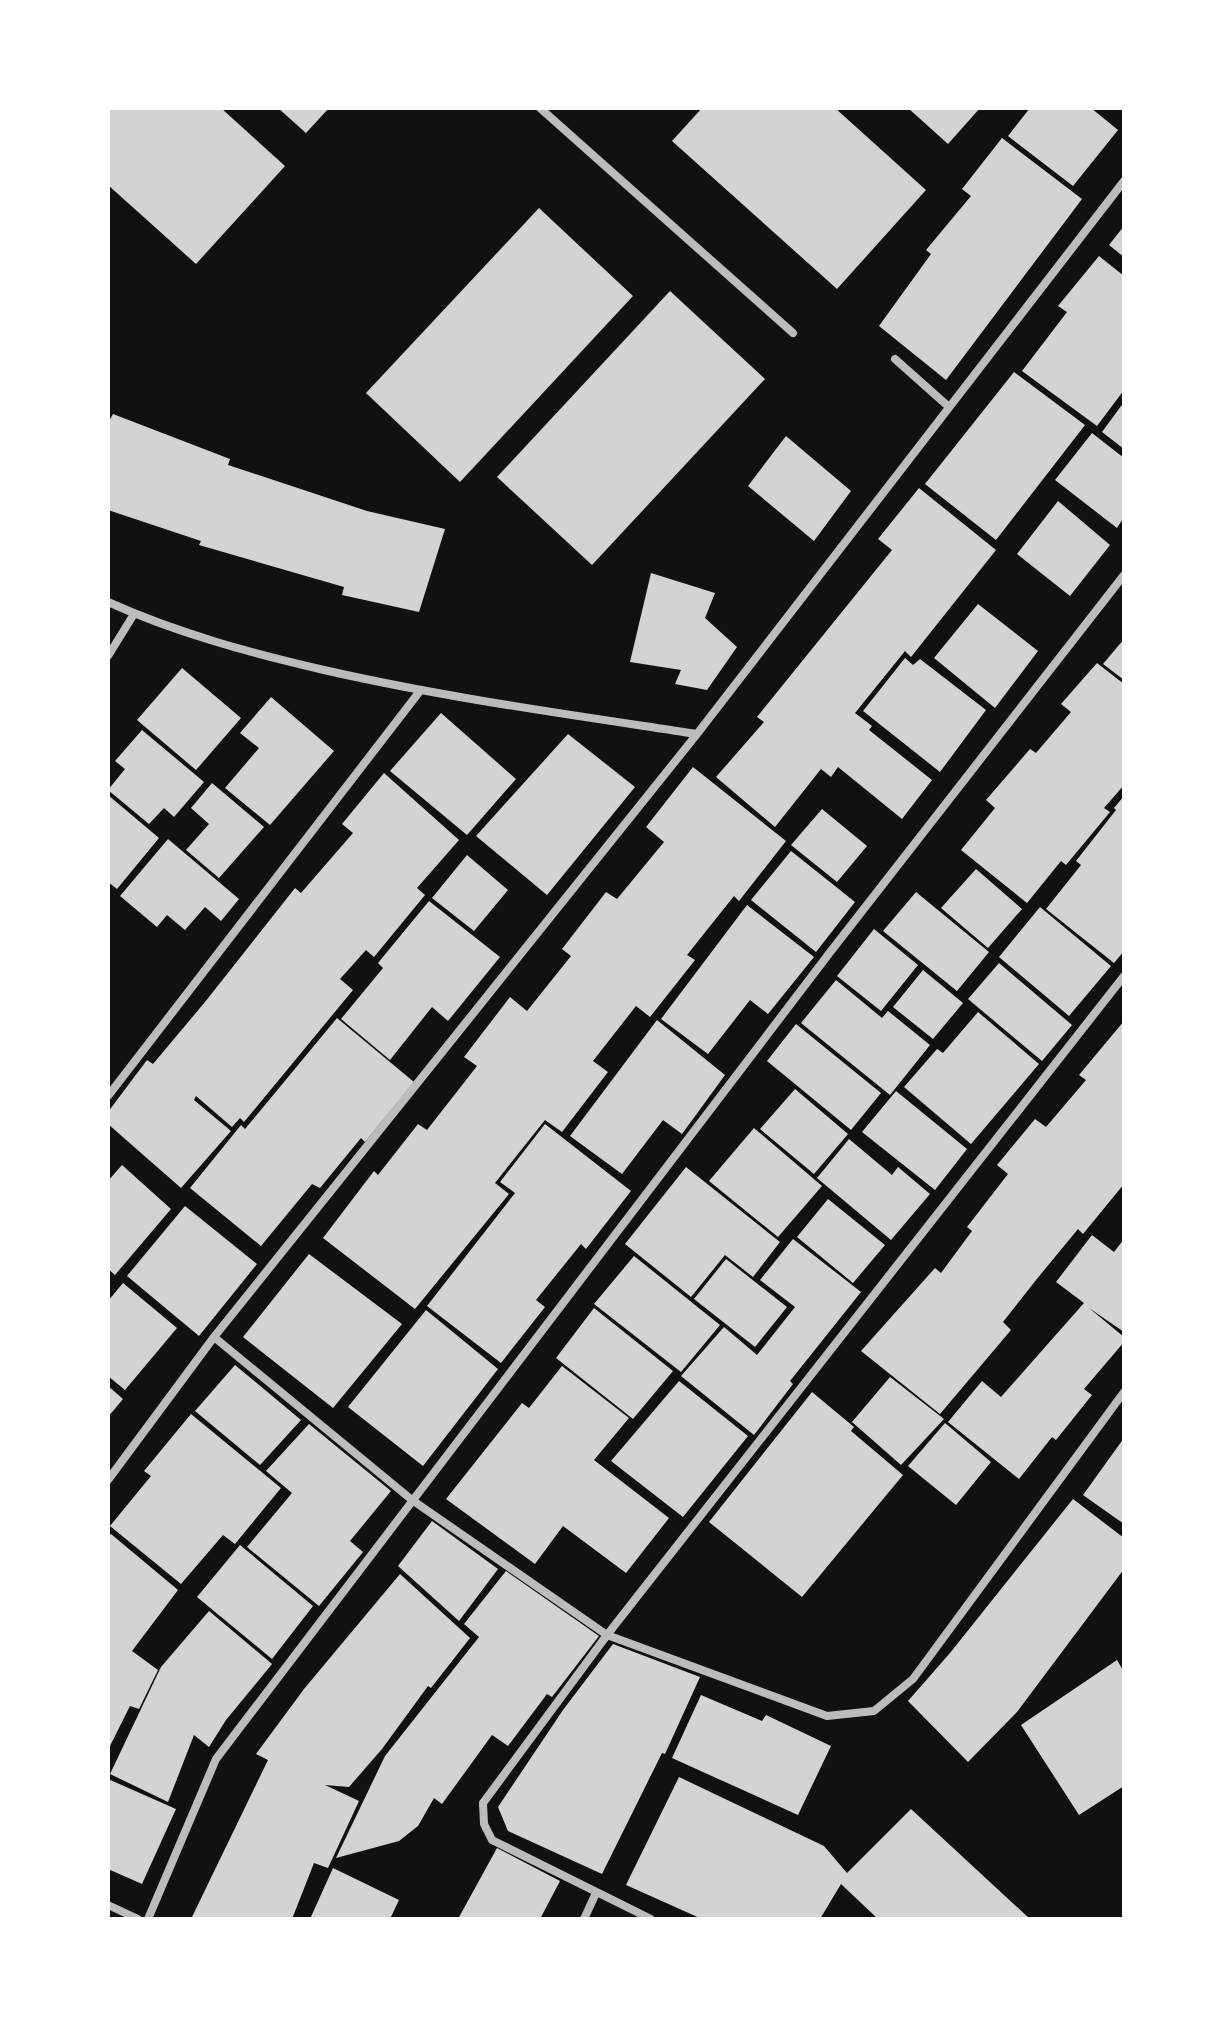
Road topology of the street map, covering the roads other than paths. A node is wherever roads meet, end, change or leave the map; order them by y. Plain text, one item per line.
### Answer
1 (540, 108) edge
2 (1124, 181) edge
3 (793, 333) dead end
4 (895, 359) dead end
5 (949, 407) junction
6 (1124, 575) edge
7 (108, 602) edge
8 (134, 614) junction
9 (108, 656) edge
10 (420, 691) junction
11 (697, 734) junction
12 (1124, 976) edge
13 (108, 1096) edge
14 (214, 1337) junction
15 (1124, 1392) edge
16 (108, 1480) edge
17 (412, 1500) junction
18 (607, 1635) junction
19 (596, 1893) junction
20 (108, 1905) edge
21 (138, 1919) edge
22 (148, 1919) edge
23 (584, 1919) edge
24 (651, 1919) edge

1 - 3 street
2 - 5 street
4 - 5 street
5 - 11 street
6 - 17 street
7 - 8 street
8 - 9 street
8 - 10 street
10 - 11 street
10 - 13 street
11 - 14 street
12 - 18 street
14 - 16 street
14 - 17 street
15 - 18 street
17 - 18 street
17 - 22 street
18 - 19 street
19 - 23 street
19 - 24 street
20 - 21 street

